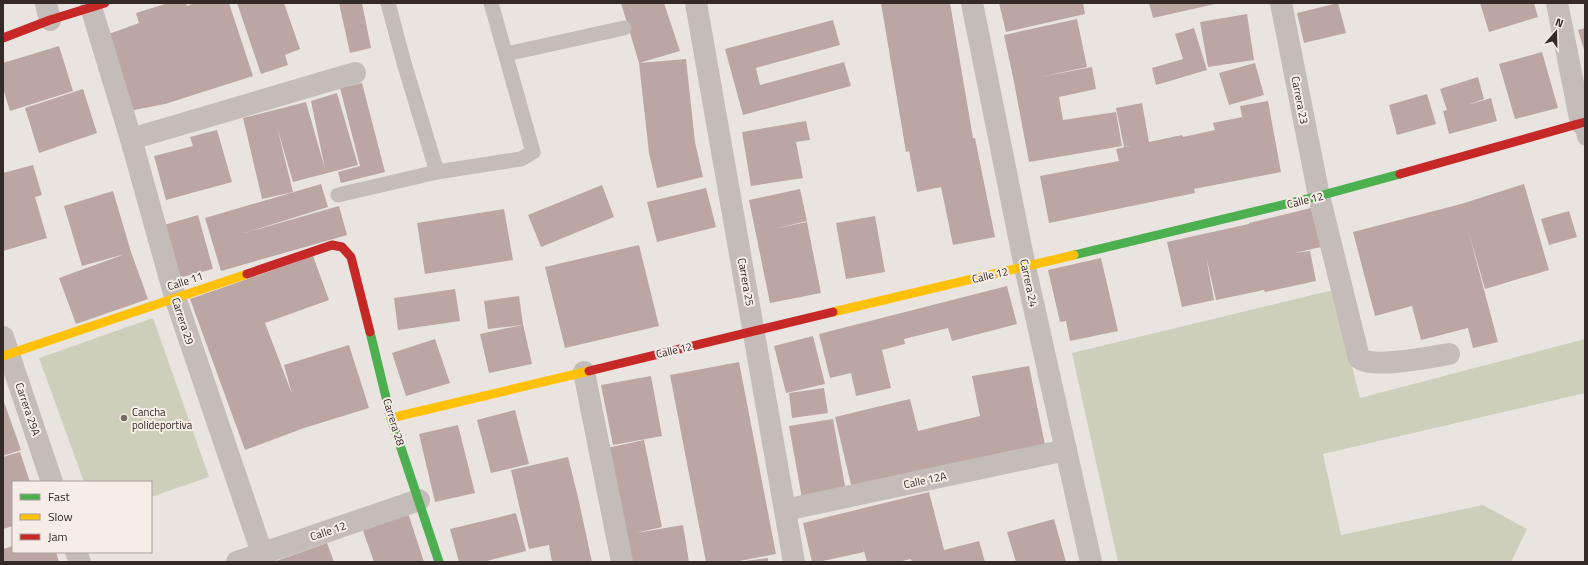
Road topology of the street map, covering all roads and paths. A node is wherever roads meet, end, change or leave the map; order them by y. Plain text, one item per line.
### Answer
1 (388, 3) edge
2 (492, 3) edge
3 (696, 3) edge
4 (972, 3) edge
5 (1280, 3) edge
6 (1557, 3) edge
7 (98, 5) edge
8 (48, 11) edge
9 (624, 28) dead end
10 (3, 38) edge
11 (506, 54) junction
12 (355, 73) dead end
13 (1584, 127) edge
14 (131, 139) junction
15 (437, 172) junction
16 (338, 195) dead end
17 (1320, 196) junction
18 (1025, 267) junction
19 (357, 280) joint
20 (175, 298) junction
21 (754, 331) junction
22 (5, 349) edge
23 (1449, 354) dead end
24 (584, 372) junction
25 (391, 418) junction
26 (1066, 450) junction
27 (52, 481) edge
28 (419, 500) junction
29 (785, 510) junction
30 (263, 558) edge
31 (237, 562) edge
32 (439, 562) edge
33 (622, 562) edge
34 (794, 562) edge
35 (1091, 562) edge

1 - 15 lane
2 - 11 lane
3 - 21 street, Carrera 25
4 - 18 street, Carrera 24
5 - 17 street, Carrera 23
6 - 13 street
7 - 8 street
7 - 14 street, Carrera 29
8 - 10 street
9 - 11 lane
11 - 15 lane
12 - 14 street
13 - 17 street, Calle 12
14 - 20 street, Carrera 29
15 - 16 lane
17 - 18 street, Calle 12
17 - 23 street, Carrera 23
18 - 21 street, Calle 12
18 - 26 street, Carrera 24
19 - 20 street, Calle 11
19 - 25 street, Carrera 28
20 - 22 street, Calle 11
20 - 30 street, Carrera 29
21 - 24 street, Calle 12
21 - 29 street, Carrera 25
22 - 27 street, Carrera 29A
24 - 25 street, Calle 12
24 - 33 street
25 - 28 street, Carrera 28
26 - 29 street, Calle 12A
26 - 35 street, Carrera 24
28 - 30 street, Calle 12
28 - 32 street, Carrera 28
29 - 34 street, Carrera 25
30 - 31 street, Calle 12

